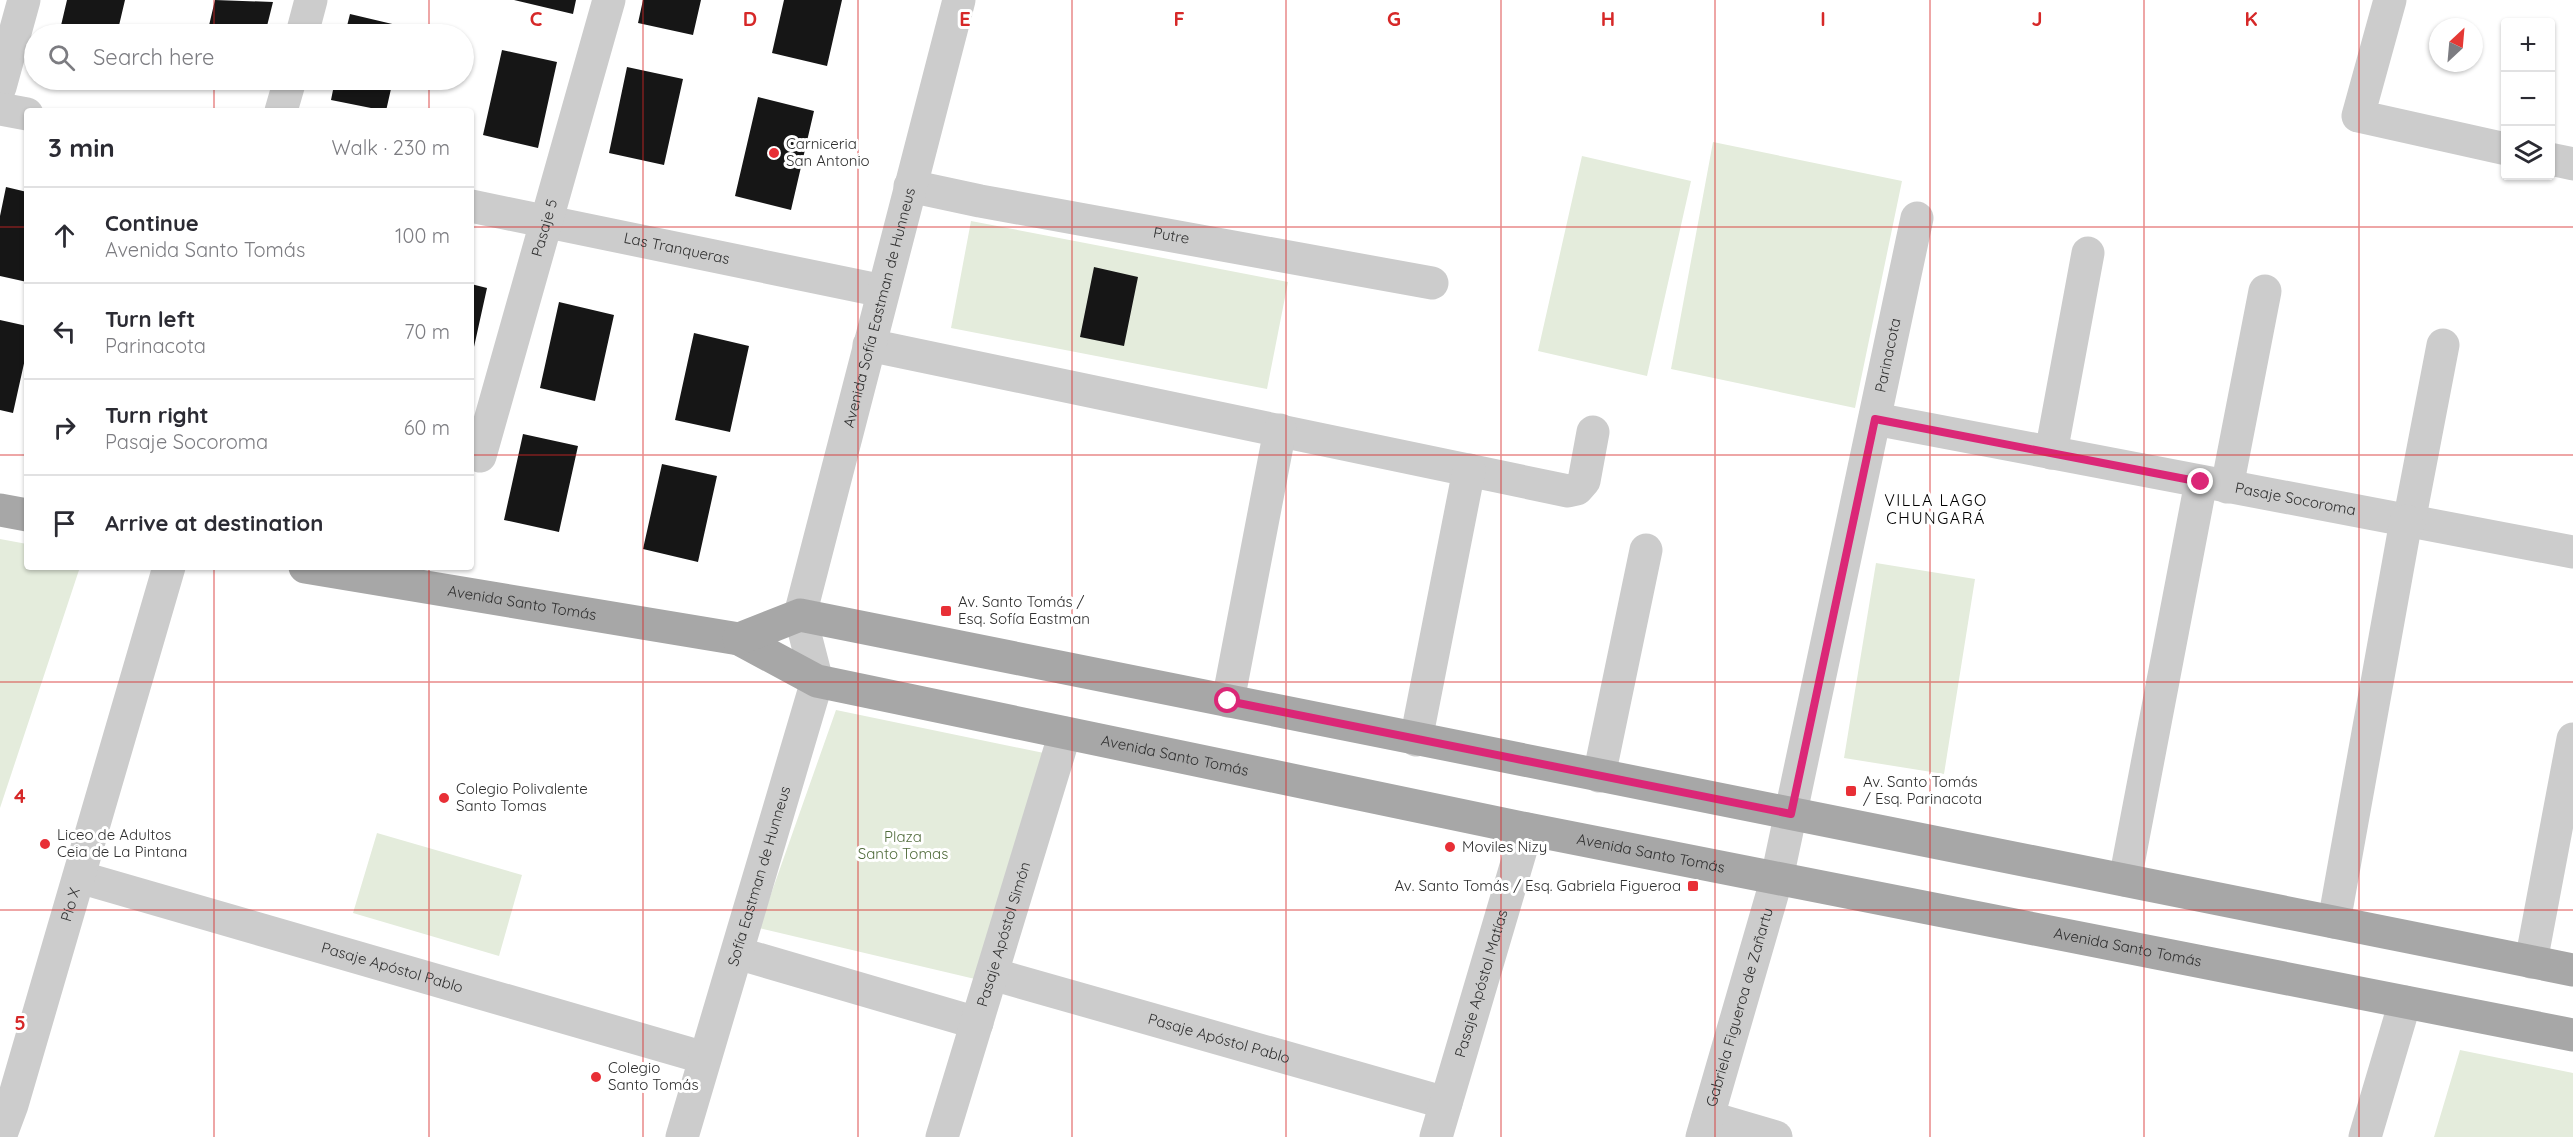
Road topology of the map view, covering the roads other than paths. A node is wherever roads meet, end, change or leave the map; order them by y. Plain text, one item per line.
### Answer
1 (24, 0) edge
2 (311, 0) edge
3 (609, 0) edge
4 (959, 0) edge
5 (2390, 0) edge
6 (305, 24) edge
7 (0, 87) edge
8 (287, 90) edge
9 (282, 108) edge
10 (0, 109) edge
11 (24, 113) edge
12 (2501, 148) edge
13 (2555, 160) edge
14 (2573, 164) edge
15 (910, 186) junction
16 (474, 207) edge
17 (1917, 219) dead end
18 (547, 221) junction
19 (2088, 253) dead end
20 (1432, 283) dead end
21 (883, 291) junction
22 (2265, 291) dead end
23 (869, 345) junction
24 (2443, 345) dead end
25 (1875, 419) junction
26 (1280, 430) junction
27 (1593, 432) dead end
28 (2051, 453) junction
29 (480, 456) dead end
30 (1469, 470) junction
31 (2214, 484) junction
32 (0, 510) edge
33 (24, 514) edge
34 (2408, 521) junction
35 (1646, 550) dead end
36 (2573, 552) edge
37 (169, 570) edge
38 (323, 570) edge
39 (800, 615) junction
40 (739, 639) junction
41 (817, 681) junction
42 (1228, 701) junction
43 (1065, 733) junction
44 (2573, 739) edge
45 (1416, 740) junction
46 (1599, 776) junction
47 (1791, 814) junction
48 (1527, 828) junction
49 (79, 877) junction
50 (1778, 878) junction
51 (2125, 880) junction
52 (2334, 922) junction
53 (737, 952) junction
54 (2531, 962) junction
55 (2573, 970) edge
56 (992, 975) junction
57 (2405, 1002) junction
58 (977, 1023) junction
59 (2573, 1035) edge
60 (705, 1058) junction
61 (1446, 1103) junction
62 (1705, 1127) edge
63 (0, 1137) edge
64 (682, 1137) edge
65 (942, 1137) edge
66 (1436, 1137) edge
67 (1776, 1137) edge
68 (2365, 1137) edge

1 - 7 street
2 - 6 street
3 - 18 street, Pasaje 5
4 - 15 street, Avenida Sofía Eastman de Hunneus
5 - 12 street
8 - 9 street
10 - 11 street
13 - 14 street
15 - 20 street, Putre
15 - 21 street, Avenida Sofía Eastman de Hunneus
16 - 18 street, Las Tranqueras
17 - 25 street, Parinacota
18 - 21 street, Las Tranqueras
18 - 29 street, Pasaje 5
19 - 28 street
21 - 23 street, Avenida Sofía Eastman de Hunneus
22 - 31 street
23 - 26 street
23 - 39 street, Avenida Sofía Eastman de Hunneus
24 - 34 street
25 - 28 street, Pasaje Socoroma
25 - 47 street, Parinacota
26 - 30 street
26 - 42 street
27 - 30 street
28 - 31 street, Pasaje Socoroma
30 - 45 street
31 - 34 street, Pasaje Socoroma
31 - 51 street
32 - 33 main road
34 - 36 street, Pasaje Socoroma
34 - 52 street
35 - 46 street
37 - 49 street, Pío X
38 - 40 main road, Avenida Santo Tomás
39 - 40 main road
39 - 41 street
39 - 42 main road
40 - 41 main road, Avenida Santo Tomás
41 - 43 main road, Avenida Santo Tomás
41 - 53 street, Sofía Eastman de Hunneus
42 - 45 main road
43 - 48 main road, Avenida Santo Tomás
43 - 56 street, Pasaje Apóstol Simón
44 - 54 street
45 - 46 main road
46 - 47 main road
47 - 50 street, Parinacota
47 - 51 main road
48 - 50 main road, Avenida Santo Tomás
48 - 61 street, Pasaje Apóstol Matías
49 - 60 street, Pasaje Apóstol Pablo
49 - 63 street, Pío X
50 - 57 main road, Avenida Santo Tomás
50 - 62 street, Gabriela Figueroa de Zañartu
51 - 52 main road
52 - 54 main road
53 - 58 street
53 - 60 street, Sofía Eastman de Hunneus
54 - 55 main road
56 - 58 street, Pasaje Apóstol Simón
56 - 61 street, Pasaje Apóstol Pablo
57 - 59 main road, Avenida Santo Tomás
57 - 68 street
58 - 65 street, Pasaje Apóstol Simón
60 - 64 street, Sofía Eastman de Hunneus
61 - 66 street, Pasaje Apóstol Matías
62 - 67 street

